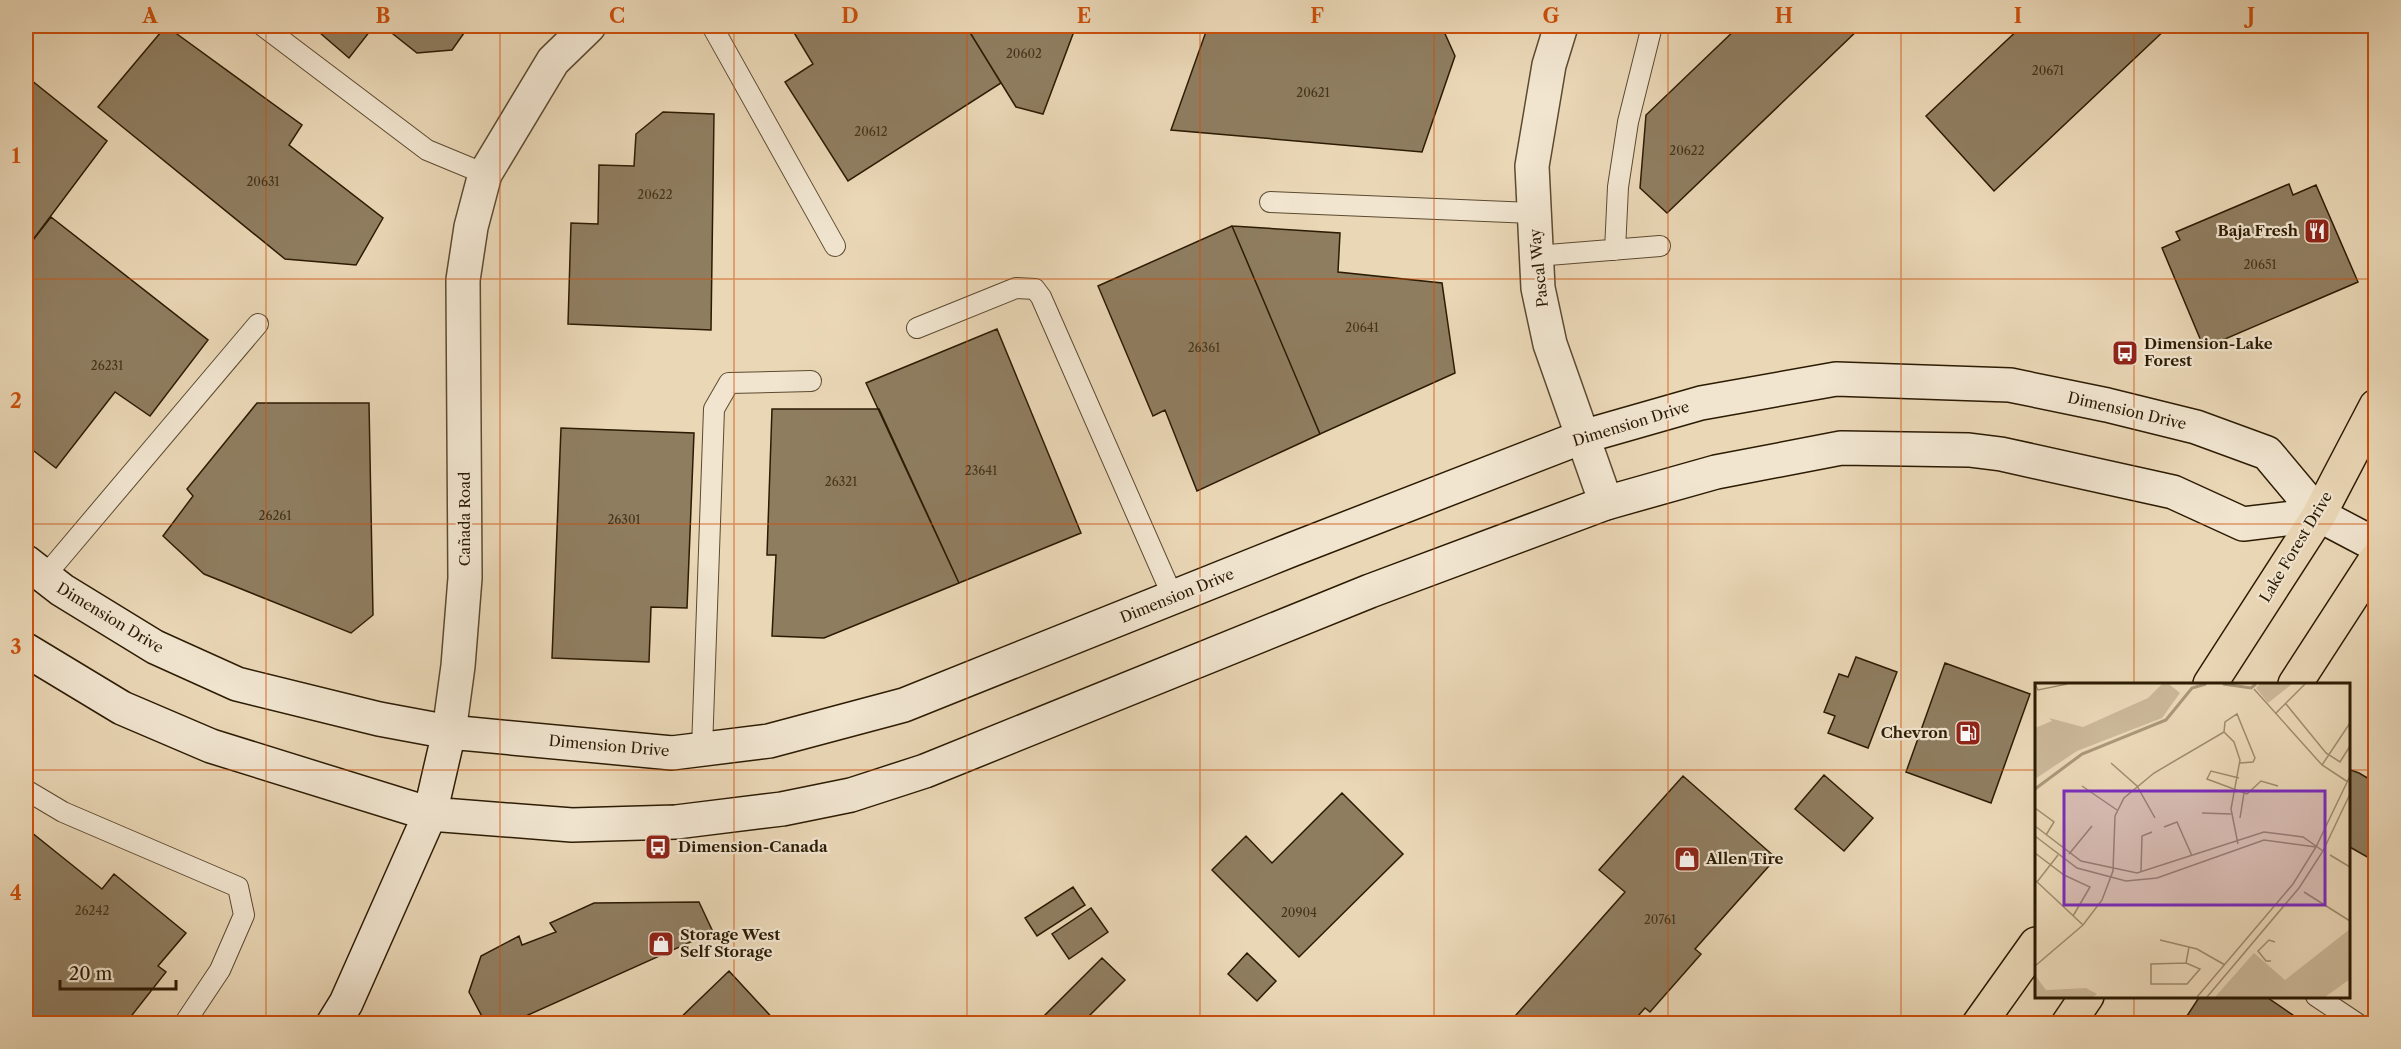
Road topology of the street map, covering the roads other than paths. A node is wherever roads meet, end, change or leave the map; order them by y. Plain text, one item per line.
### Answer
1 (263, 26) edge
2 (589, 26) edge
3 (712, 26) edge
4 (1561, 26) edge
5 (1652, 26) edge
6 (485, 174) junction
7 (1270, 202) dead end
8 (1533, 213) junction
9 (835, 246) dead end
10 (1660, 246) dead end
11 (1615, 250) junction
12 (1536, 256) junction
13 (258, 324) dead end
14 (917, 328) dead end
15 (811, 381) dead end
16 (2376, 406) edge
17 (1582, 437) junction
18 (1606, 503) junction
19 (2319, 514) junction
20 (2376, 545) edge
21 (2376, 559) edge
22 (35, 569) edge
23 (1173, 597) junction
24 (26, 650) edge
25 (2211, 683) edge
26 (2296, 683) edge
27 (449, 732) junction
28 (702, 749) junction
29 (26, 790) edge
30 (430, 814) junction
31 (2035, 947) edge
32 (2086, 998) edge
33 (2319, 998) edge
34 (184, 1023) edge
35 (333, 1023) edge
36 (1979, 1023) edge
37 (2068, 1023) edge
38 (2358, 1023) edge

1 - 6 lane
2 - 6 main road, Cañada Road
3 - 9 lane
4 - 8 main road, Pascal Way
5 - 11 lane
6 - 27 main road, Cañada Road
7 - 8 lane
8 - 12 main road, Pascal Way
10 - 11 lane
11 - 12 lane
12 - 17 main road, Pascal Way
13 - 22 lane
14 - 23 lane
15 - 28 lane
16 - 19 main road, Lake Forest Drive
17 - 18 main road, Pascal Way
17 - 19 main road, Dimension Drive
17 - 23 main road, Dimension Drive
18 - 19 main road
18 - 30 main road
19 - 20 main road, Dimension Drive
19 - 25 main road, Lake Forest Drive
21 - 26 main road
22 - 27 main road, Dimension Drive
23 - 28 main road, Dimension Drive
24 - 30 main road
27 - 28 main road, Dimension Drive
27 - 30 main road, Cañada Road
29 - 34 lane
30 - 35 main road, Cañada Road
31 - 36 main road
32 - 37 main road
33 - 38 lane

